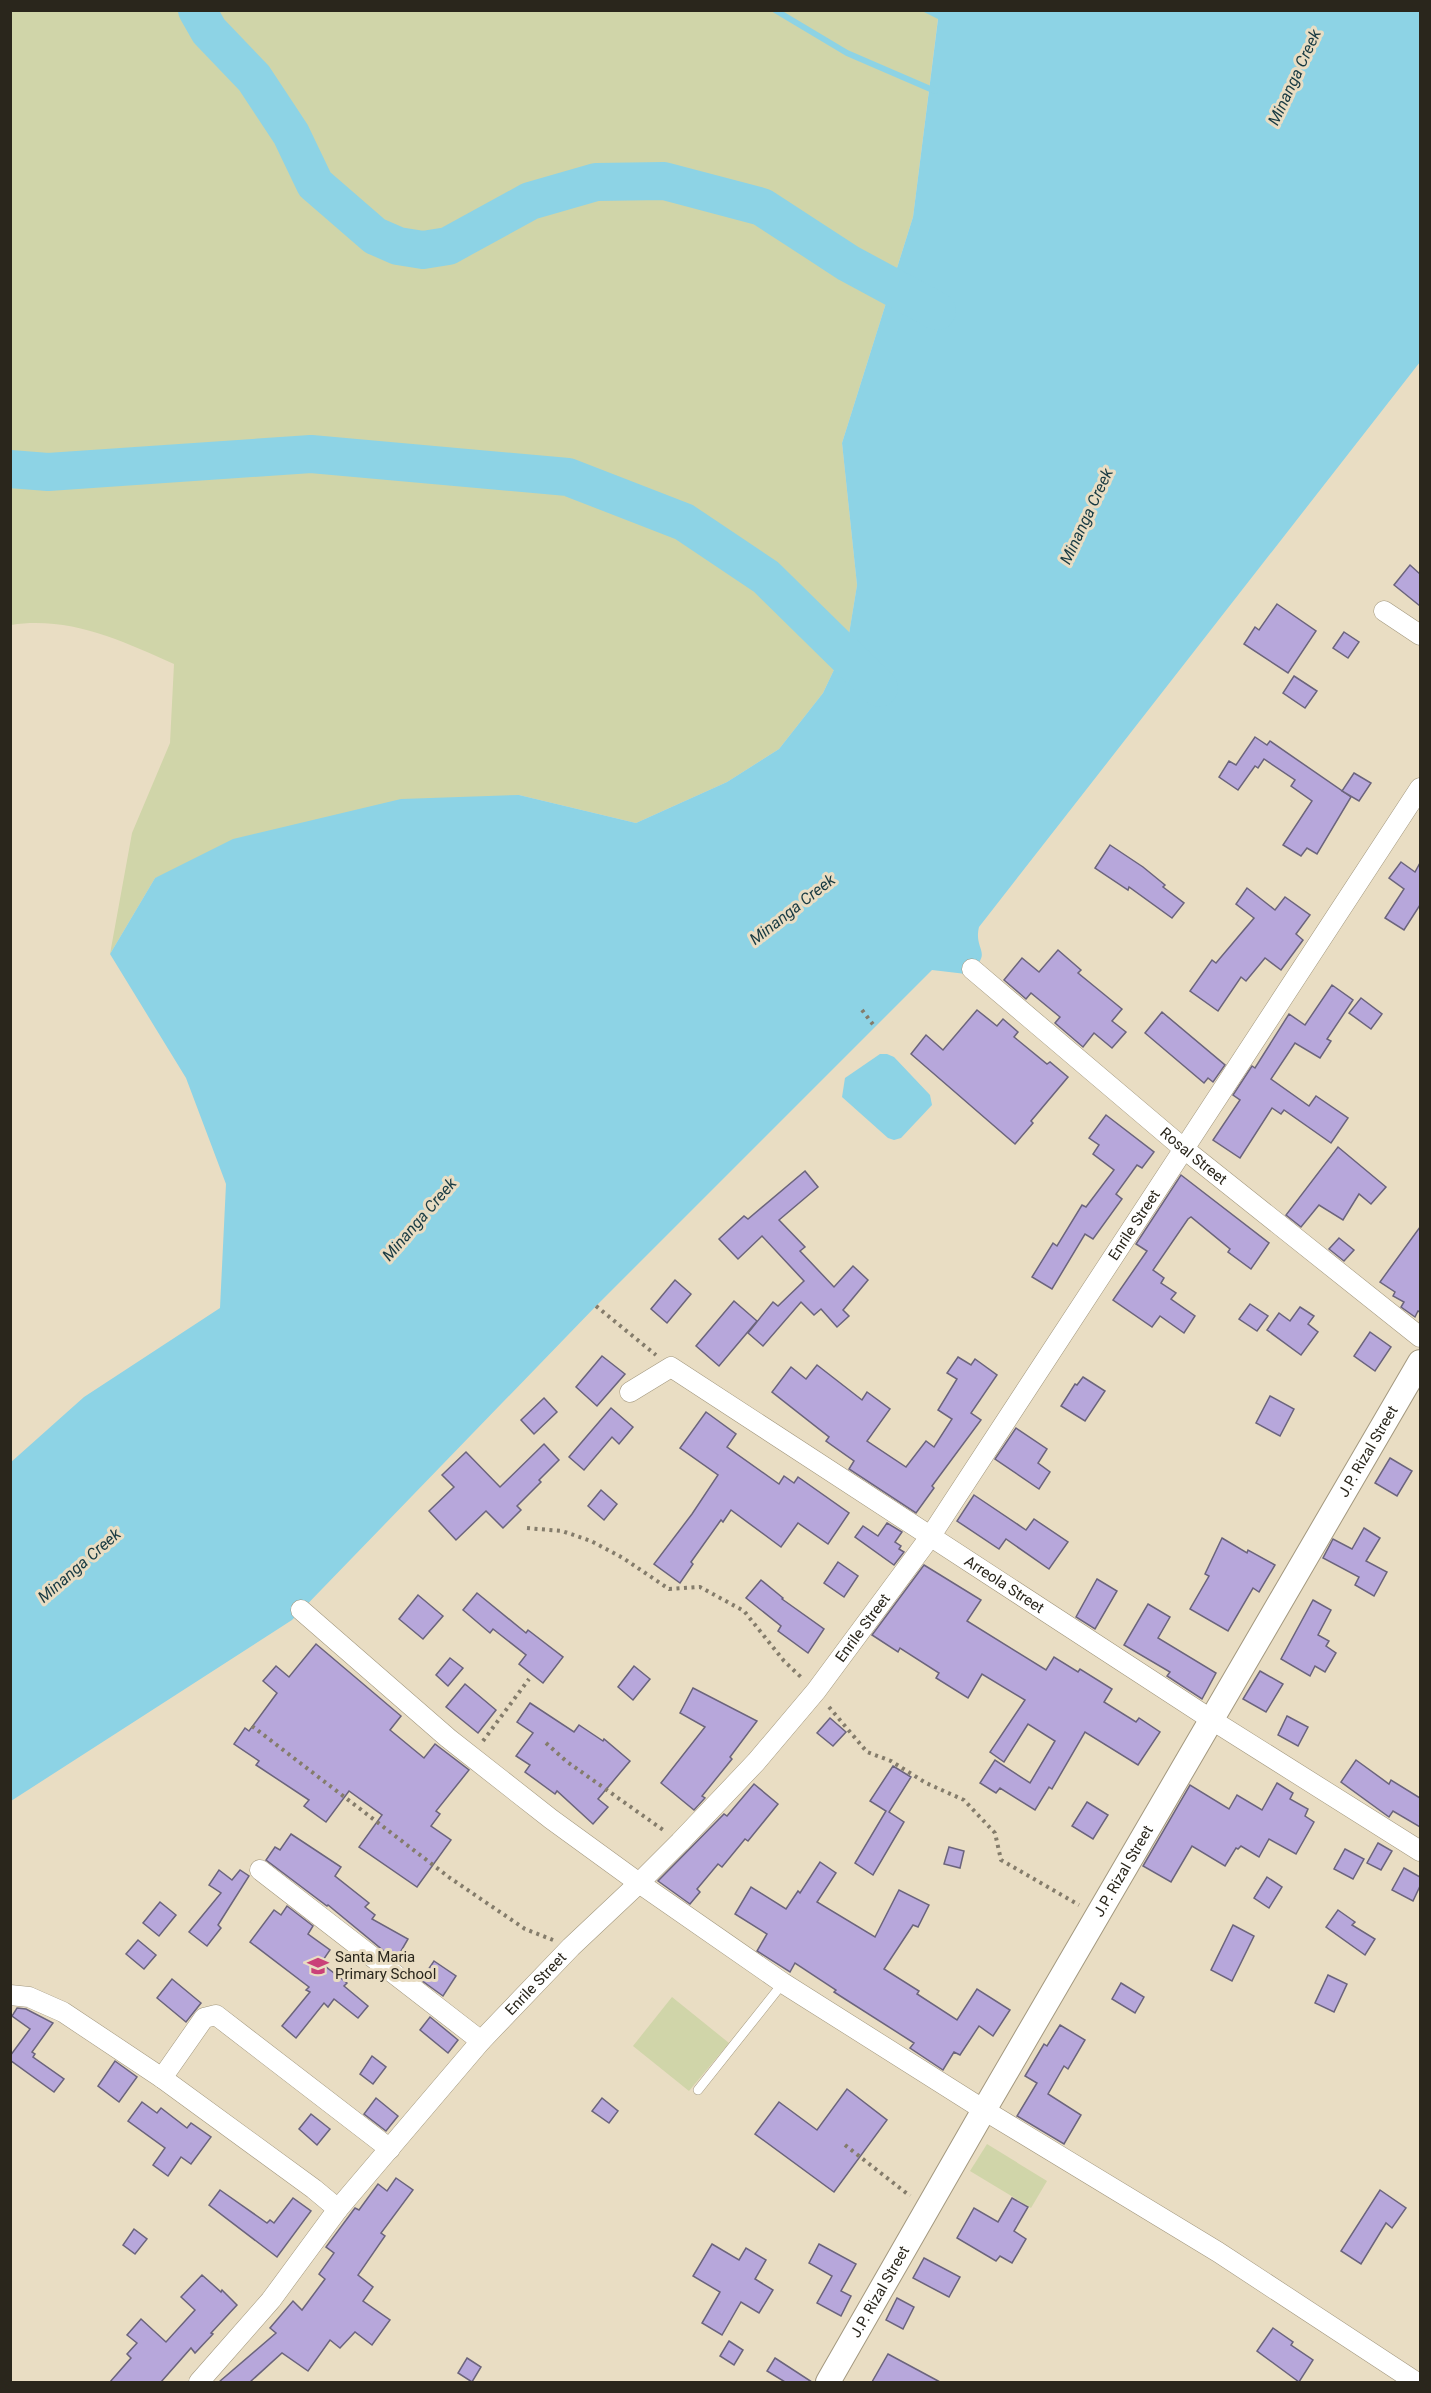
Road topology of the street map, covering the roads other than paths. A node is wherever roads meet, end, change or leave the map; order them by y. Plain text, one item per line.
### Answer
1 (1384, 612) dead end
2 (1420, 635) edge
3 (1420, 788) edge
4 (972, 969) dead end
5 (1183, 1148) junction
6 (1420, 1337) edge
7 (1420, 1362) edge
8 (630, 1392) dead end
9 (930, 1537) junction
10 (301, 1610) dead end
11 (1212, 1720) junction
12 (1420, 1851) edge
13 (260, 1870) dead end
14 (639, 1883) junction
15 (783, 1983) junction
16 (10, 1995) edge
17 (481, 2041) junction
18 (162, 2078) junction
19 (698, 2090) dead end
20 (984, 2110) junction
21 (390, 2149) junction
22 (338, 2209) junction
23 (199, 2382) edge
24 (828, 2382) edge
25 (1416, 2382) edge

1 - 2 street
3 - 5 street, Enrile Street
4 - 5 street, Rosal Street
5 - 6 street, Rosal Street
5 - 9 street, Enrile Street
7 - 11 street, J.P. Rizal Street
8 - 9 street, Arreola Street
9 - 11 street, Arreola Street
9 - 14 street, Enrile Street
10 - 14 street
11 - 12 street, Arreola Street
11 - 20 street, J.P. Rizal Street
13 - 17 street
14 - 15 street
14 - 17 street, Enrile Street
15 - 19 lane
15 - 20 street
16 - 18 street
17 - 21 street, Enrile Street
18 - 21 street
18 - 22 street
20 - 24 street, J.P. Rizal Street
20 - 25 street
21 - 22 street, Enrile Street
22 - 23 street, Enrile Street

